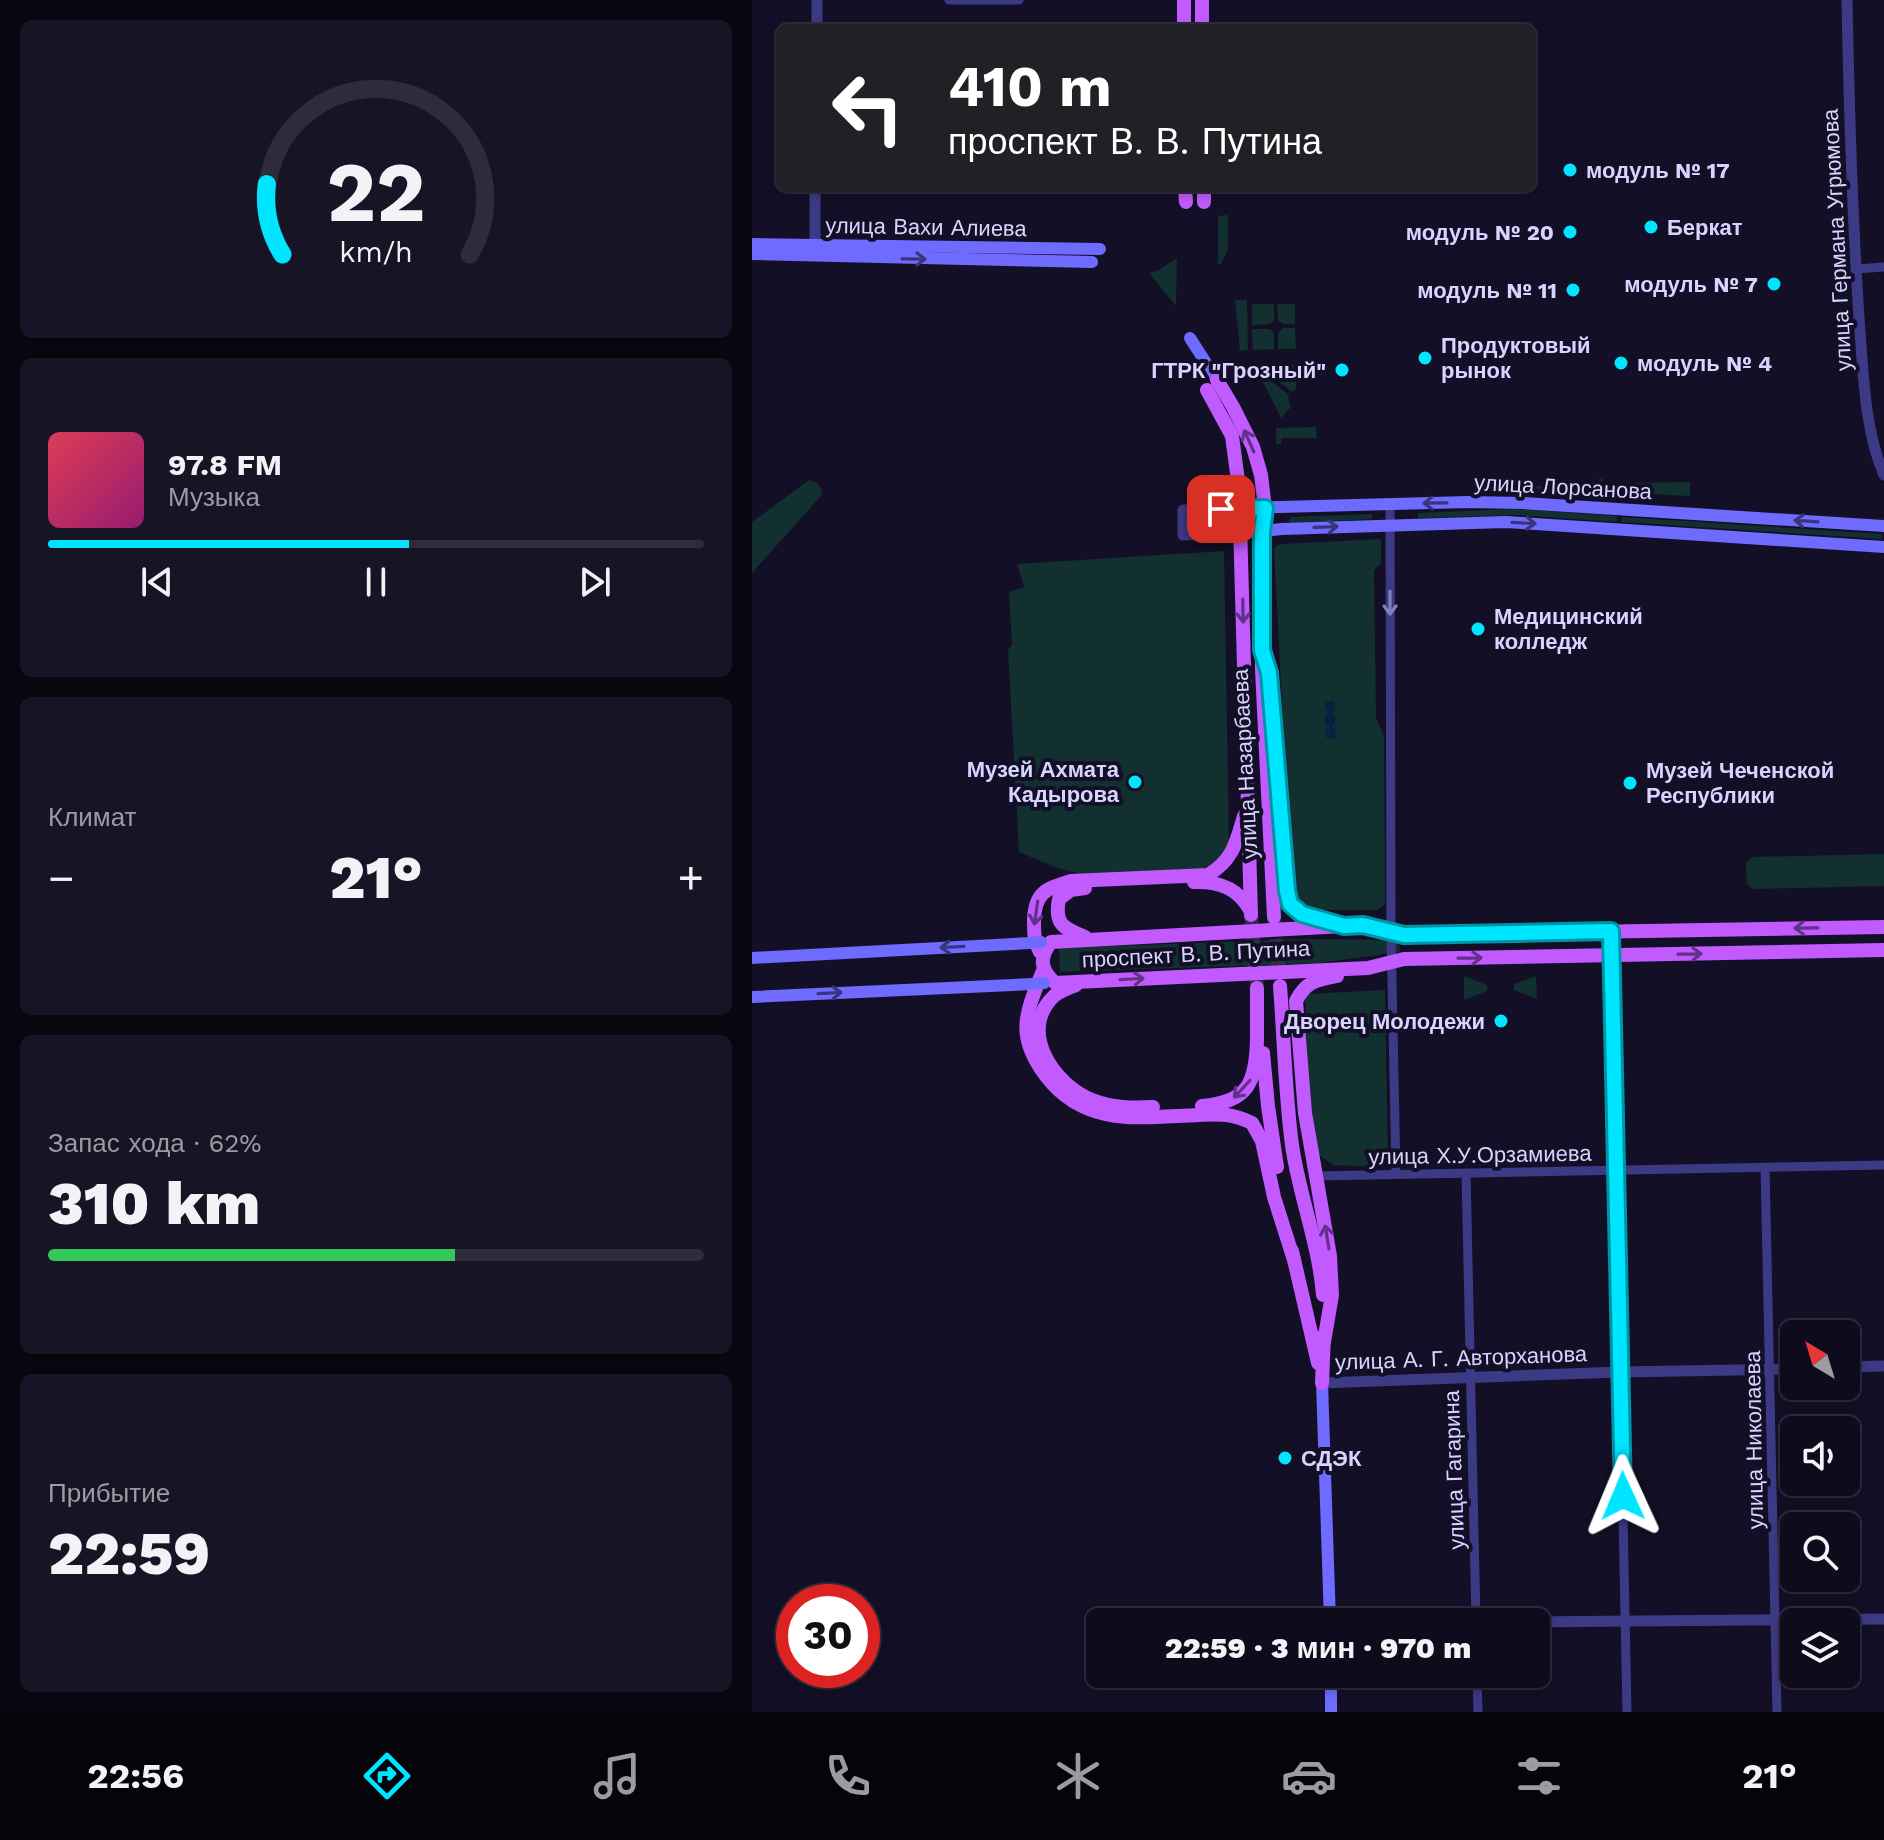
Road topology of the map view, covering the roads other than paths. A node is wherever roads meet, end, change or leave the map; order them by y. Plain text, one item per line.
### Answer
1 (817, 0) edge
2 (949, 0) edge
3 (1019, 0) edge
4 (1184, 0) edge
5 (1202, 0) edge
6 (1847, 0) edge
7 (817, 24) edge
8 (1184, 24) edge
9 (1202, 24) edge
10 (815, 192) edge
11 (752, 244) edge
12 (1100, 249) dead end
13 (815, 251) junction
14 (752, 254) edge
15 (1092, 262) dead end
16 (1884, 267) edge
17 (1856, 269) junction
18 (1190, 338) dead end
19 (1212, 385) junction
20 (1884, 475) edge
21 (1390, 504) junction
22 (1240, 508) junction
23 (1265, 508) junction
24 (1390, 525) junction
25 (1884, 526) edge
26 (1262, 532) junction
27 (1241, 533) junction
28 (1884, 547) edge
29 (1262, 650) junction
30 (1247, 804) junction
31 (1274, 917) tunnel mouth
32 (1344, 926) junction
33 (1884, 927) edge
34 (1611, 931) junction
35 (1391, 932) junction
36 (1092, 940) junction
37 (1884, 950) edge
38 (1612, 955) junction
39 (752, 958) edge
40 (1393, 962) junction
41 (1043, 963) junction
42 (1368, 968) junction
43 (1084, 982) junction
44 (1280, 986) tunnel mouth
45 (752, 997) edge
46 (1884, 1165) edge
47 (1765, 1168) junction
48 (1617, 1171) junction
49 (1396, 1173) junction
50 (1466, 1173) junction
51 (1316, 1176) junction
52 (1294, 1260) junction
53 (1324, 1342) junction
54 (1884, 1366) edge
55 (1860, 1367) edge
56 (1771, 1369) junction
57 (1780, 1369) edge
58 (1620, 1372) junction
59 (1470, 1378) junction
60 (1322, 1383) junction
61 (1330, 1608) edge
62 (1476, 1608) edge
63 (1775, 1619) junction
64 (1884, 1619) edge
65 (1625, 1621) junction
66 (1550, 1622) edge
67 (1331, 1688) edge
68 (1477, 1688) edge
69 (1331, 1712) edge
70 (1478, 1712) edge
71 (1627, 1712) edge
72 (1777, 1712) edge

1 - 7 street
2 - 3 street
4 - 8 main road
5 - 9 main road
6 - 17 street, улица Германа Угрюмова
10 - 13 street
11 - 13 main road, улица Вахи Алиева
12 - 13 main road, улица Вахи Алиева
13 - 14 main road, улица Вахи Алиева
13 -> 15 main road, улица Вахи Алиева
16 - 17 street
17 - 20 street, улица Германа Угрюмова
18 - 19 main road
19 - 22 main road, улица Назарбаева
23 -> 19 main road, улица Назарбаева
21 - 23 main road, улица Лорсанова
21 - 24 street
25 -> 21 main road, улица Лорсанова
22 - 23 main road, улица Лорсанова
22 - 27 main road, улица Назарбаева
22 - 27 street
23 - 26 main road, улица Назарбаева
26 -> 24 main road, улица Лорсанова
24 -> 28 main road, улица Лорсанова
24 -> 35 street
26 - 27 main road, улица Лорсанова
26 - 29 main road, улица Назарбаева
27 -> 30 main road, улица Назарбаева
29 - 31 main road, улица Назарбаева
29 - 32 main road
30 - 36 main road, улица Назарбаева
30 -> 41 main road
32 - 35 main road, проспект В. В. Путина
32 - 36 main road, проспект В. В. Путина
33 -> 34 main road, проспект В. В. Путина
34 - 35 main road, проспект В. В. Путина
34 - 38 street
35 - 40 street
36 - 41 main road, проспект В. В. Путина
38 -> 37 main road, проспект В. В. Путина
40 -> 38 main road, проспект В. В. Путина
38 - 48 street
41 -> 39 main road
40 - 42 main road, проспект В. В. Путина
40 - 49 street
41 - 43 main road, проспект В. В. Путина
45 -> 41 main road
41 - 52 main road
43 -> 42 main road, проспект В. В. Путина
42 - 51 main road
52 -> 43 main road
44 - 53 main road
46 - 47 street, улица Х.У.Орзамиева
47 - 48 street, улица Х.У.Орзамиева
47 - 56 street, улица Николаева
48 - 50 street, улица Х.У.Орзамиева
48 - 58 street
49 - 50 street, улица Х.У.Орзамиева
49 - 51 street, улица Х.У.Орзамиева
50 - 59 street, улица Гагарина
53 -> 51 main road
52 - 60 main road
53 - 60 main road
54 - 55 street
56 - 57 street, улица А. Г. Авторханова
56 - 58 street, улица А. Г. Авторханова
56 - 63 street, улица Николаева
58 - 59 street, улица А. Г. Авторханова
58 - 65 street
59 - 60 street, улица А. Г. Авторханова
59 - 62 street, улица Гагарина
60 - 61 main road
63 - 64 street
63 - 65 street
63 - 72 street, улица Николаева
65 - 66 street
65 - 71 street
67 - 69 main road
68 - 70 street

